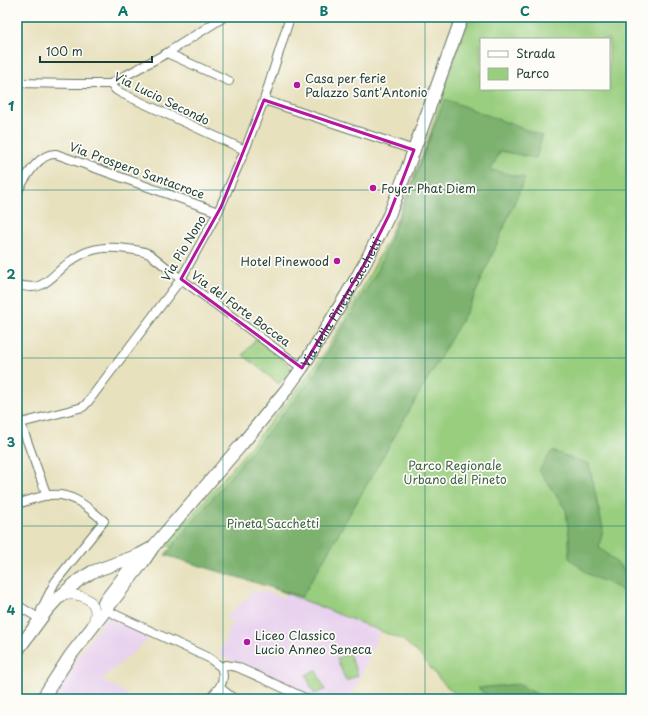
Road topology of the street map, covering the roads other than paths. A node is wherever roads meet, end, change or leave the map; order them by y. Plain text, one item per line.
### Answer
1 (224, 17) edge
2 (290, 17) edge
3 (462, 17) edge
4 (167, 53) junction
5 (229, 81) dead end
6 (17, 82) edge
7 (110, 84) junction
8 (264, 100) junction
9 (245, 150) junction
10 (414, 150) junction
11 (17, 192) edge
12 (218, 212) junction
13 (181, 279) junction
14 (17, 285) edge
15 (302, 368) junction
16 (17, 413) edge
17 (19, 423) edge
18 (46, 496) junction
19 (17, 504) edge
20 (153, 547) junction
21 (139, 555) junction
22 (63, 594) junction
23 (17, 605) edge
24 (106, 609) junction
25 (40, 619) junction
26 (92, 627) junction
27 (17, 651) edge
28 (221, 667) junction
29 (220, 688) junction
30 (42, 699) edge
31 (209, 699) edge
32 (234, 699) edge
33 (307, 699) edge

1 - 4 street
2 - 8 street, Via Pio Nono
3 - 10 main road, Via della Pineta Sacchetti
4 - 5 street
4 - 7 street
6 - 7 street, Via Lucio Secondo
7 - 9 street, Via Lucio Secondo
8 - 9 street, Via Pio Nono
8 - 10 street
9 - 12 street, Via Pio Nono
10 - 15 main road, Via della Pineta Sacchetti
11 - 12 street, Via Prospero Santacroce
12 - 13 street, Via Pio Nono
13 - 14 street, Via del Forte Boccea
13 - 15 street, Via del Forte Boccea
13 - 17 street, Via Pio Nono
15 - 20 main road, Via della Pineta Sacchetti
16 - 17 street
17 - 18 street
18 - 19 street
18 - 25 street
20 - 21 main road
20 - 24 main road
21 - 22 main road
21 - 24 street
22 - 25 main road
22 - 26 street
23 - 25 street
24 - 26 main road
24 - 28 street
25 - 27 main road
26 - 30 main road
28 - 29 street
28 - 33 street
29 - 31 street
29 - 32 street

